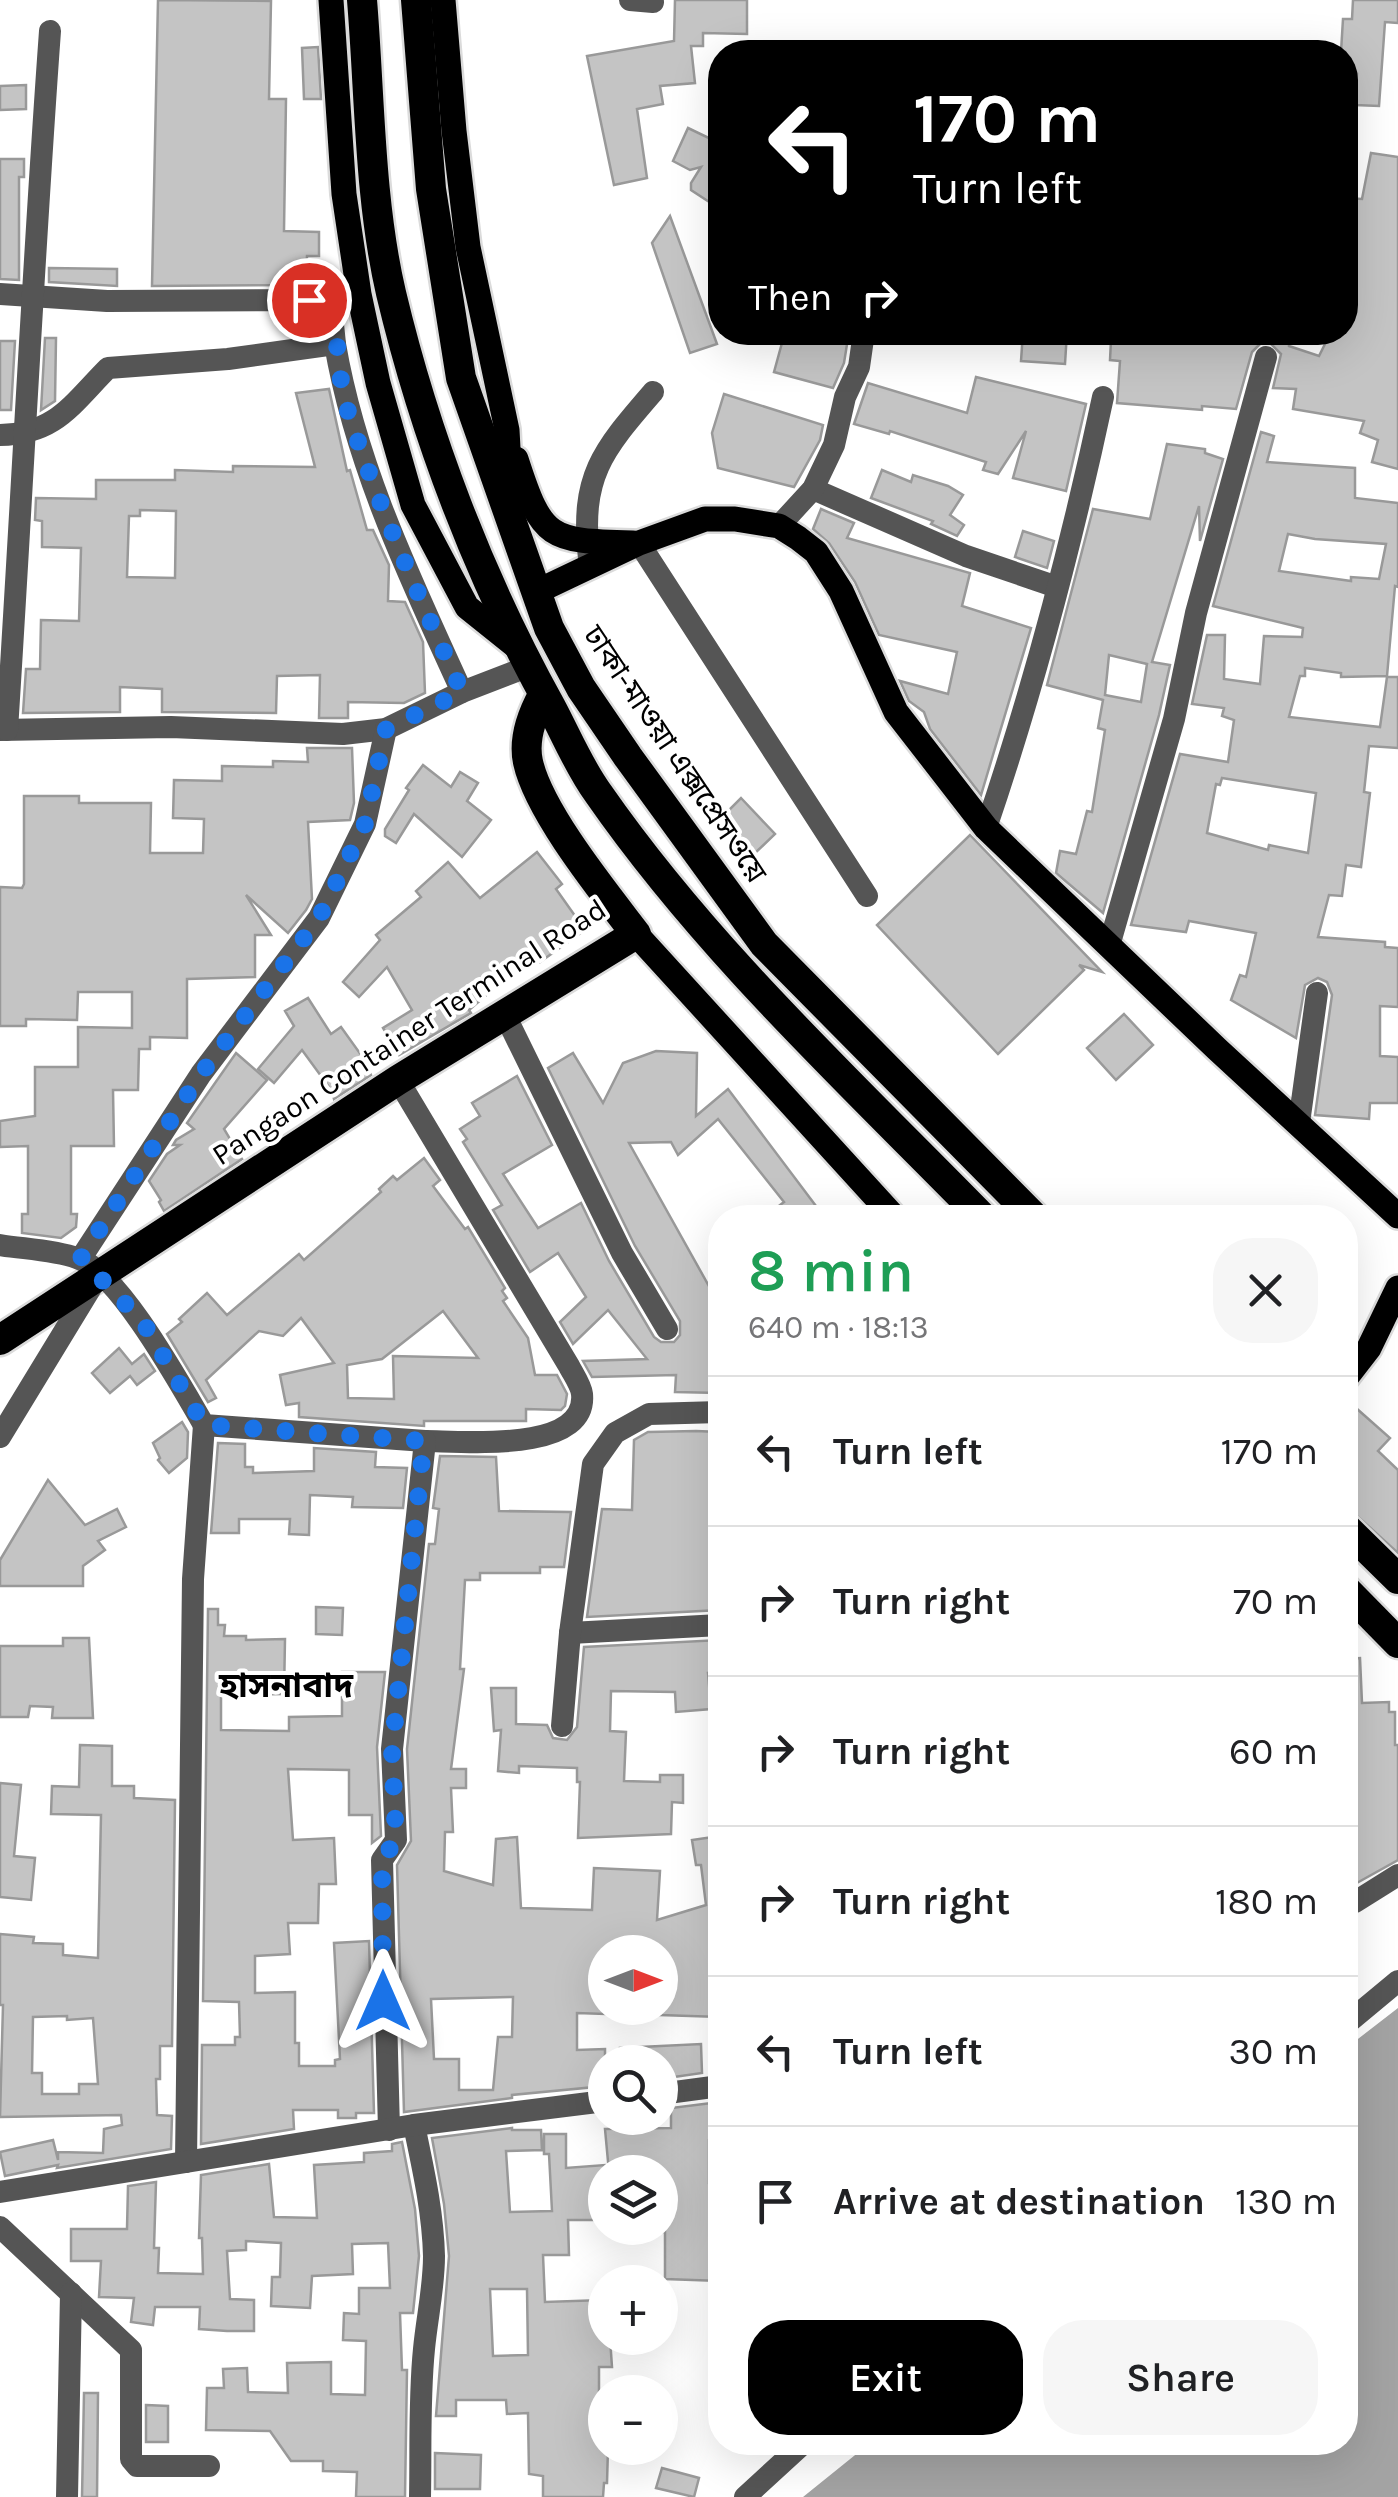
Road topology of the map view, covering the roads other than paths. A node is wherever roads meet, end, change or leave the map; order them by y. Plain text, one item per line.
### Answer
1 (331, 0) edge
2 (362, 0) edge
3 (416, 0) edge
4 (443, 0) edge
5 (50, 31) dead end
6 (0, 294) edge
7 (30, 296) junction
8 (335, 344) junction
9 (862, 345) edge
10 (1266, 357) dead end
11 (653, 392) dead end
12 (1103, 397) dead end
13 (506, 430) junction
14 (26, 434) junction
15 (0, 435) edge
16 (812, 490) junction
17 (507, 515) junction
18 (779, 526) junction
19 (639, 543) junction
20 (588, 554) junction
21 (1057, 587) junction
22 (536, 592) junction
23 (523, 659) junction
24 (462, 692) junction
25 (543, 695) junction
26 (386, 729) junction
27 (4, 730) edge
28 (986, 828) junction
29 (867, 896) dead end
30 (636, 934) junction
31 (1109, 946) junction
32 (1317, 993) dead end
33 (504, 1013) junction
34 (398, 1080) junction
35 (1299, 1123) junction
36 (883, 1205) edge
37 (969, 1205) edge
38 (1022, 1205) edge
39 (1398, 1215) edge
40 (0, 1245) edge
41 (90, 1266) junction
42 (1398, 1288) edge
43 (667, 1329) dead end
44 (0, 1340) edge
45 (1358, 1362) edge
46 (708, 1412) edge
47 (204, 1425) junction
48 (0, 1437) edge
49 (424, 1441) junction
50 (1358, 1540) edge
51 (1358, 1555) edge
52 (1398, 1579) edge
53 (1398, 1596) edge
54 (1358, 1602) edge
55 (708, 1626) edge
56 (570, 1633) junction
57 (1398, 1643) edge
58 (562, 1726) dead end
59 (1398, 1875) edge
60 (1358, 1900) edge
61 (1398, 1981) edge
62 (1358, 2014) edge
63 (708, 2088) edge
64 (678, 2092) edge
65 (588, 2103) edge
66 (414, 2125) junction
67 (388, 2130) junction
68 (186, 2162) junction
69 (0, 2192) edge
70 (0, 2227) edge
71 (71, 2293) junction
72 (791, 2455) edge
73 (209, 2466) dead end
74 (67, 2497) edge
75 (420, 2497) edge
76 (745, 2497) edge

1 - 23 main road
2 - 23 highway
3 - 17 highway, ঢাকা-মাওয়া এক্সপ্রেসওয়ে
4 - 13 main road
5 - 7 street
6 - 7 street
7 - 8 street
7 - 14 street
8 - 14 street
8 - 24 street
9 - 16 street
10 - 31 street
11 - 20 street
12 - 21 street
13 - 17 main road
13 - 20 main road
14 - 15 street
14 - 27 street
16 - 18 street
16 - 21 street
17 - 22 highway, ঢাকা-মাওয়া এক্সপ্রেসওয়ে
18 - 19 main road
18 - 28 main road
19 - 20 main road
19 - 29 street
20 - 22 main road
21 - 28 street
22 - 38 highway, ঢাকা-মাওয়া এক্সপ্রেসওয়ে
23 - 24 street
23 - 25 highway
24 - 26 street
25 - 30 highway, Pangaon Container Terminal Road
25 - 37 highway
26 - 27 street
26 - 41 street
28 - 31 main road
30 - 33 highway, Pangaon Container Terminal Road
30 - 36 main road
31 - 35 main road
32 - 35 street
33 - 34 highway, Pangaon Container Terminal Road
33 - 43 street
34 - 41 highway, Pangaon Container Terminal Road
34 - 49 street
35 - 39 main road
40 - 41 street
41 - 44 highway, Pangaon Container Terminal Road
41 - 47 street
41 - 48 street
42 - 45 main road
46 - 56 street
47 - 49 street
47 - 68 street
49 - 67 street
50 - 52 highway
51 - 53 street
54 - 57 highway
55 - 56 street
56 - 58 street
59 - 60 street
61 - 62 street
63 - 64 street
65 - 66 street
66 - 67 street
66 - 75 street
67 - 68 street
68 - 69 street
70 - 71 street
71 - 73 street
71 - 74 street
72 - 76 street

